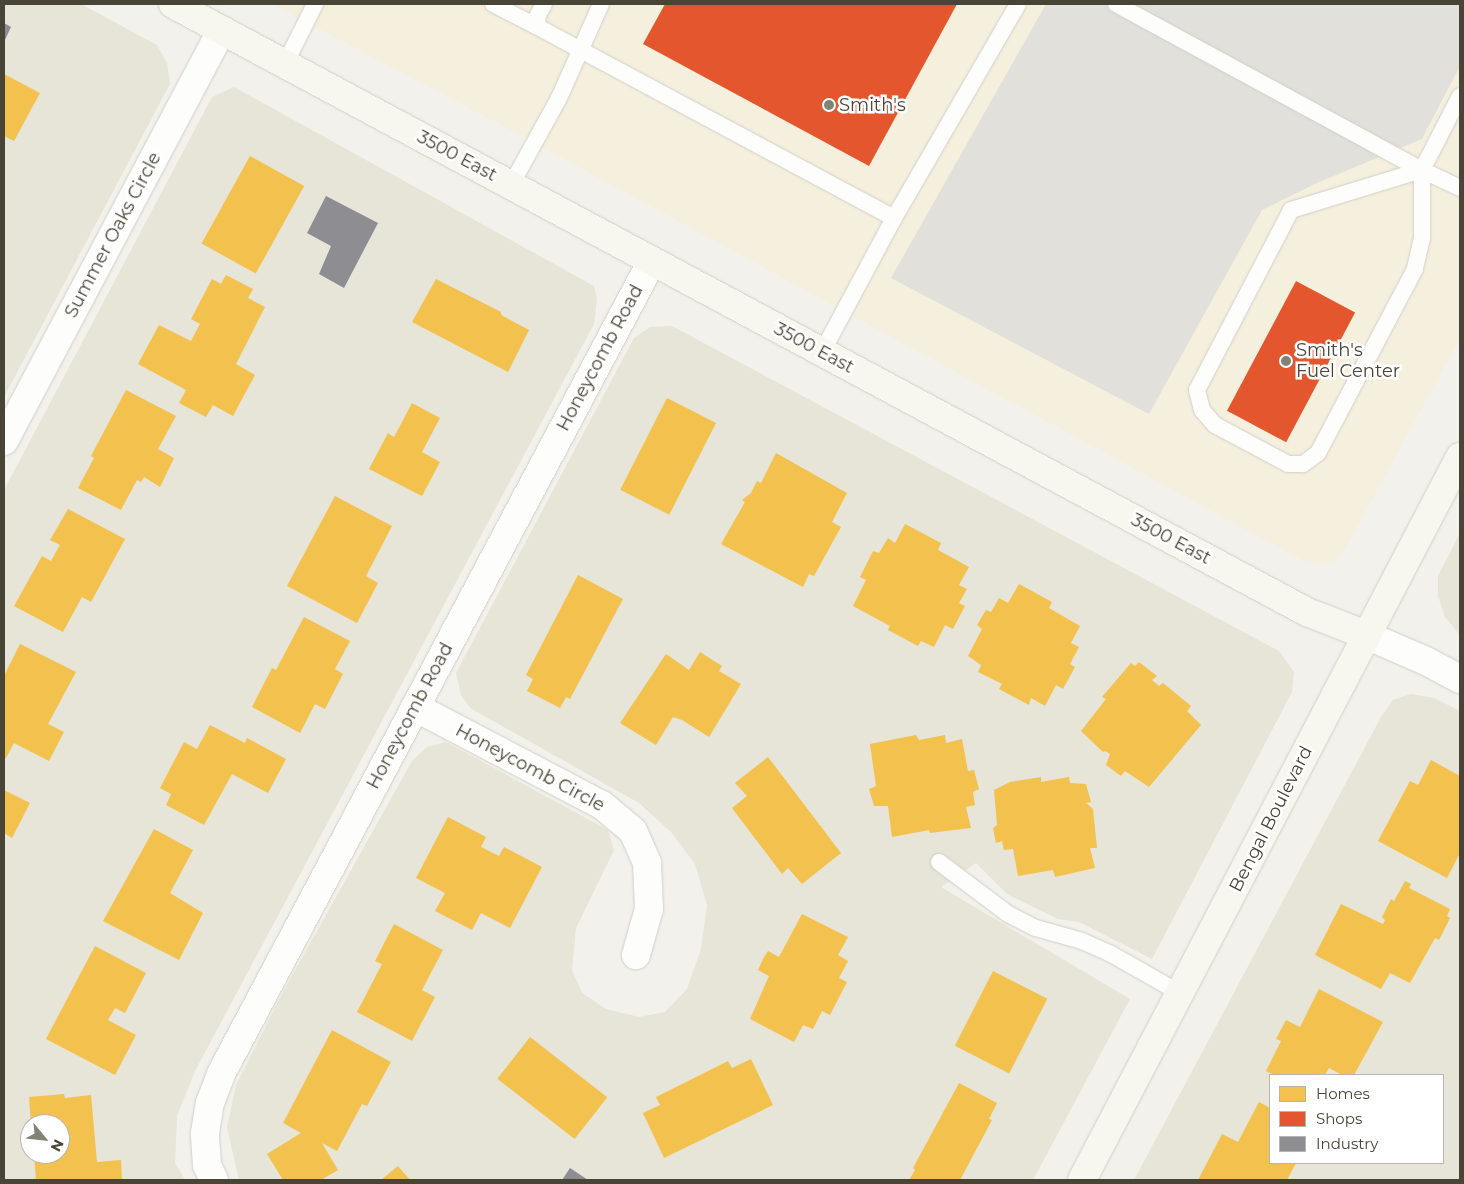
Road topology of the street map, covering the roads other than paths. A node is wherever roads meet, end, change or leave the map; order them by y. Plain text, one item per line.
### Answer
1 (173, 4) edge
2 (315, 4) edge
3 (492, 4) edge
4 (544, 4) edge
5 (602, 4) edge
6 (1018, 4) edge
7 (1116, 4) edge
8 (536, 26) junction
9 (222, 30) junction
10 (581, 49) junction
11 (285, 64) junction
12 (1460, 96) edge
13 (1422, 170) junction
14 (511, 185) junction
15 (1460, 188) edge
16 (894, 218) junction
17 (652, 261) junction
18 (822, 352) junction
19 (4, 441) edge
20 (1460, 457) edge
21 (1366, 635) junction
22 (1460, 679) edge
23 (416, 707) junction
24 (939, 862) dead end
25 (636, 955) dead end
26 (1180, 994) junction
27 (214, 1180) edge
28 (1082, 1180) edge

1 - 9 main road, 3500 East
2 - 11 lane
3 - 8 lane
4 - 8 lane
5 - 10 lane
6 - 16 lane
7 - 13 lane
8 - 10 lane
9 - 11 main road, 3500 East
9 - 19 street, Summer Oaks Circle
10 - 14 lane
10 - 16 lane
11 - 14 main road, 3500 East
12 - 13 lane
13 - 13 lane
13 - 15 lane
14 - 17 main road, 3500 East
16 - 18 lane
17 - 18 main road, 3500 East
17 - 23 street, Honeycomb Road
18 - 21 main road, 3500 East
20 - 21 main road, Bengal Boulevard
21 - 22 street, 3500 East
21 - 26 main road, Bengal Boulevard
23 - 25 street, Honeycomb Circle
23 - 27 street, Honeycomb Road
24 - 26 lane
26 - 28 main road, Bengal Boulevard

